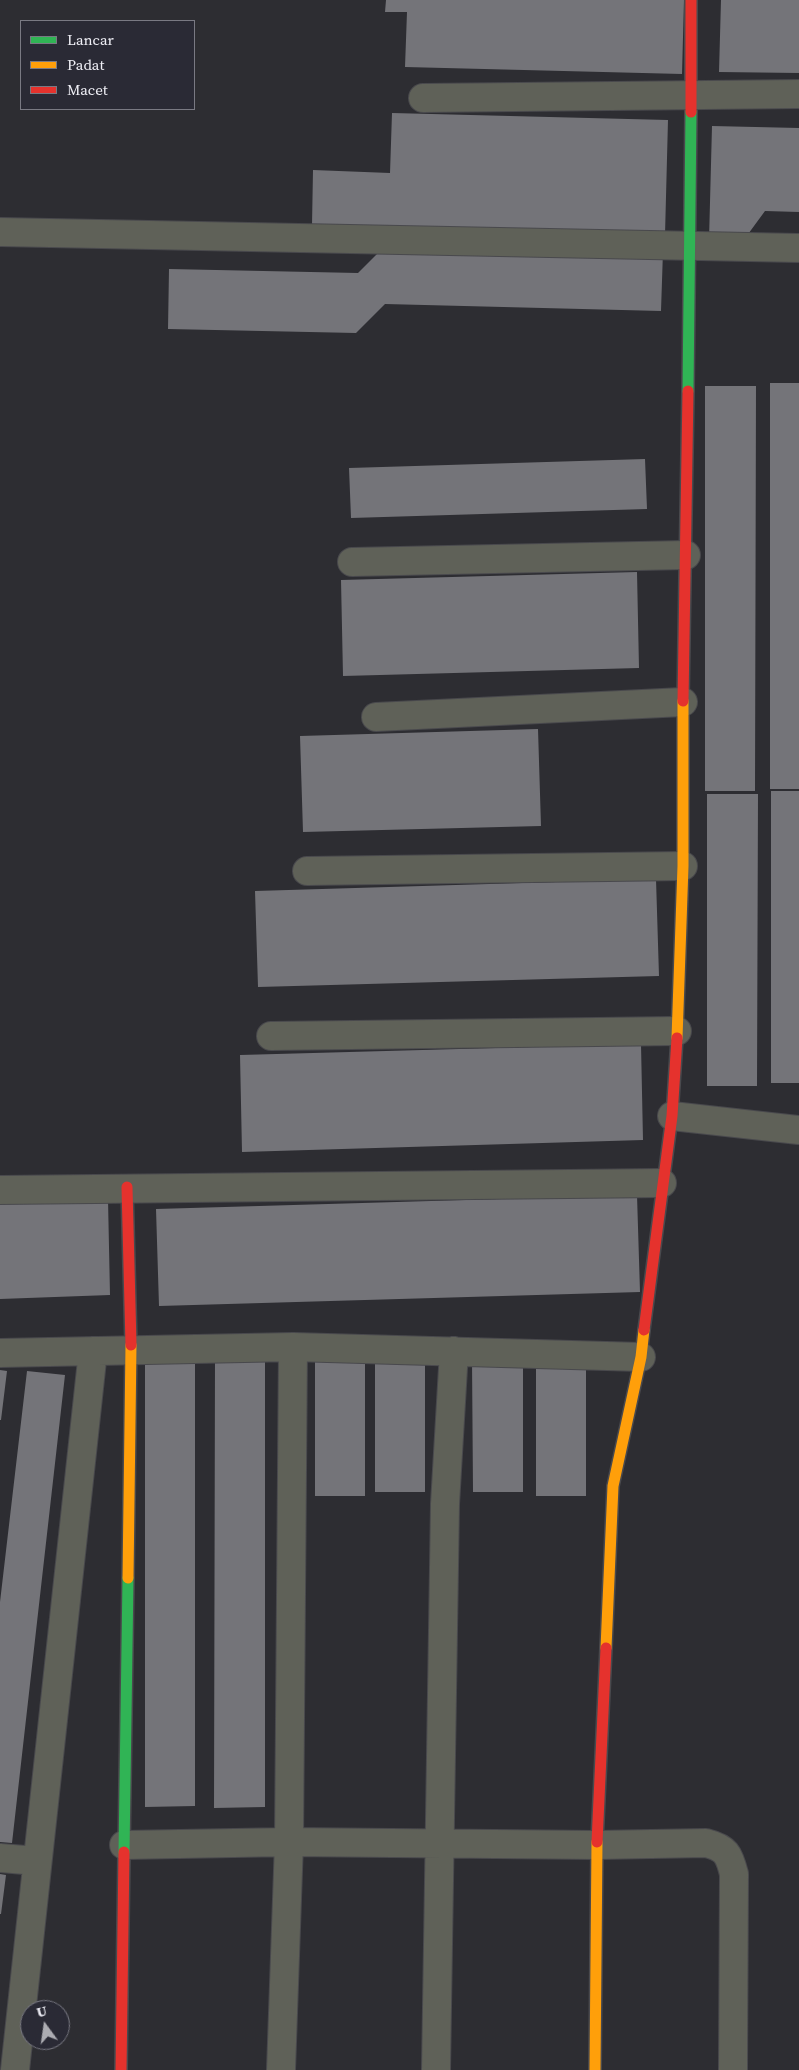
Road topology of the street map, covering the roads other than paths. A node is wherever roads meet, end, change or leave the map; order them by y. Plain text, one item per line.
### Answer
1 (691, 0) edge
2 (799, 94) edge
3 (691, 96) junction
4 (423, 98) dead end
5 (0, 232) edge
6 (690, 245) junction
7 (799, 248) edge
8 (686, 555) junction
9 (352, 562) dead end
10 (683, 702) junction
11 (376, 717) dead end
12 (683, 866) junction
13 (307, 870) dead end
14 (677, 1031) junction
15 (270, 1036) dead end
16 (672, 1116) junction
17 (799, 1130) edge
18 (662, 1183) junction
19 (127, 1187) junction
20 (0, 1190) edge
21 (293, 1347) junction
22 (131, 1349) junction
23 (454, 1350) junction
24 (92, 1351) junction
25 (0, 1353) edge
26 (641, 1357) junction
27 (289, 1842) junction
28 (440, 1843) junction
29 (597, 1845) junction
30 (124, 1846) junction
31 (0, 1858) edge
32 (37, 1861) junction
33 (15, 2070) edge
34 (121, 2070) edge
35 (280, 2070) edge
36 (436, 2070) edge
37 (594, 2070) edge
38 (733, 2070) edge

1 - 3 street
2 - 3 street
3 - 4 street
3 - 6 street
5 - 6 street
6 - 7 street
6 - 8 street
8 - 9 street
8 - 10 street
10 - 11 street
10 - 12 street
12 - 13 street
12 - 14 street
14 - 15 street
14 - 16 street
16 - 17 street
16 - 18 street
18 - 19 street
18 - 26 street
19 - 20 street
19 - 22 street
21 - 22 street
21 - 23 street
21 - 27 street
22 - 24 street
22 - 30 street
23 - 26 street
23 - 28 street
24 - 25 street
24 - 32 street
26 - 29 street
27 - 28 street
27 - 30 street
27 - 35 street
28 - 29 street
28 - 36 street
29 - 37 street
29 - 38 street
30 - 34 street
31 - 32 street
32 - 33 street

